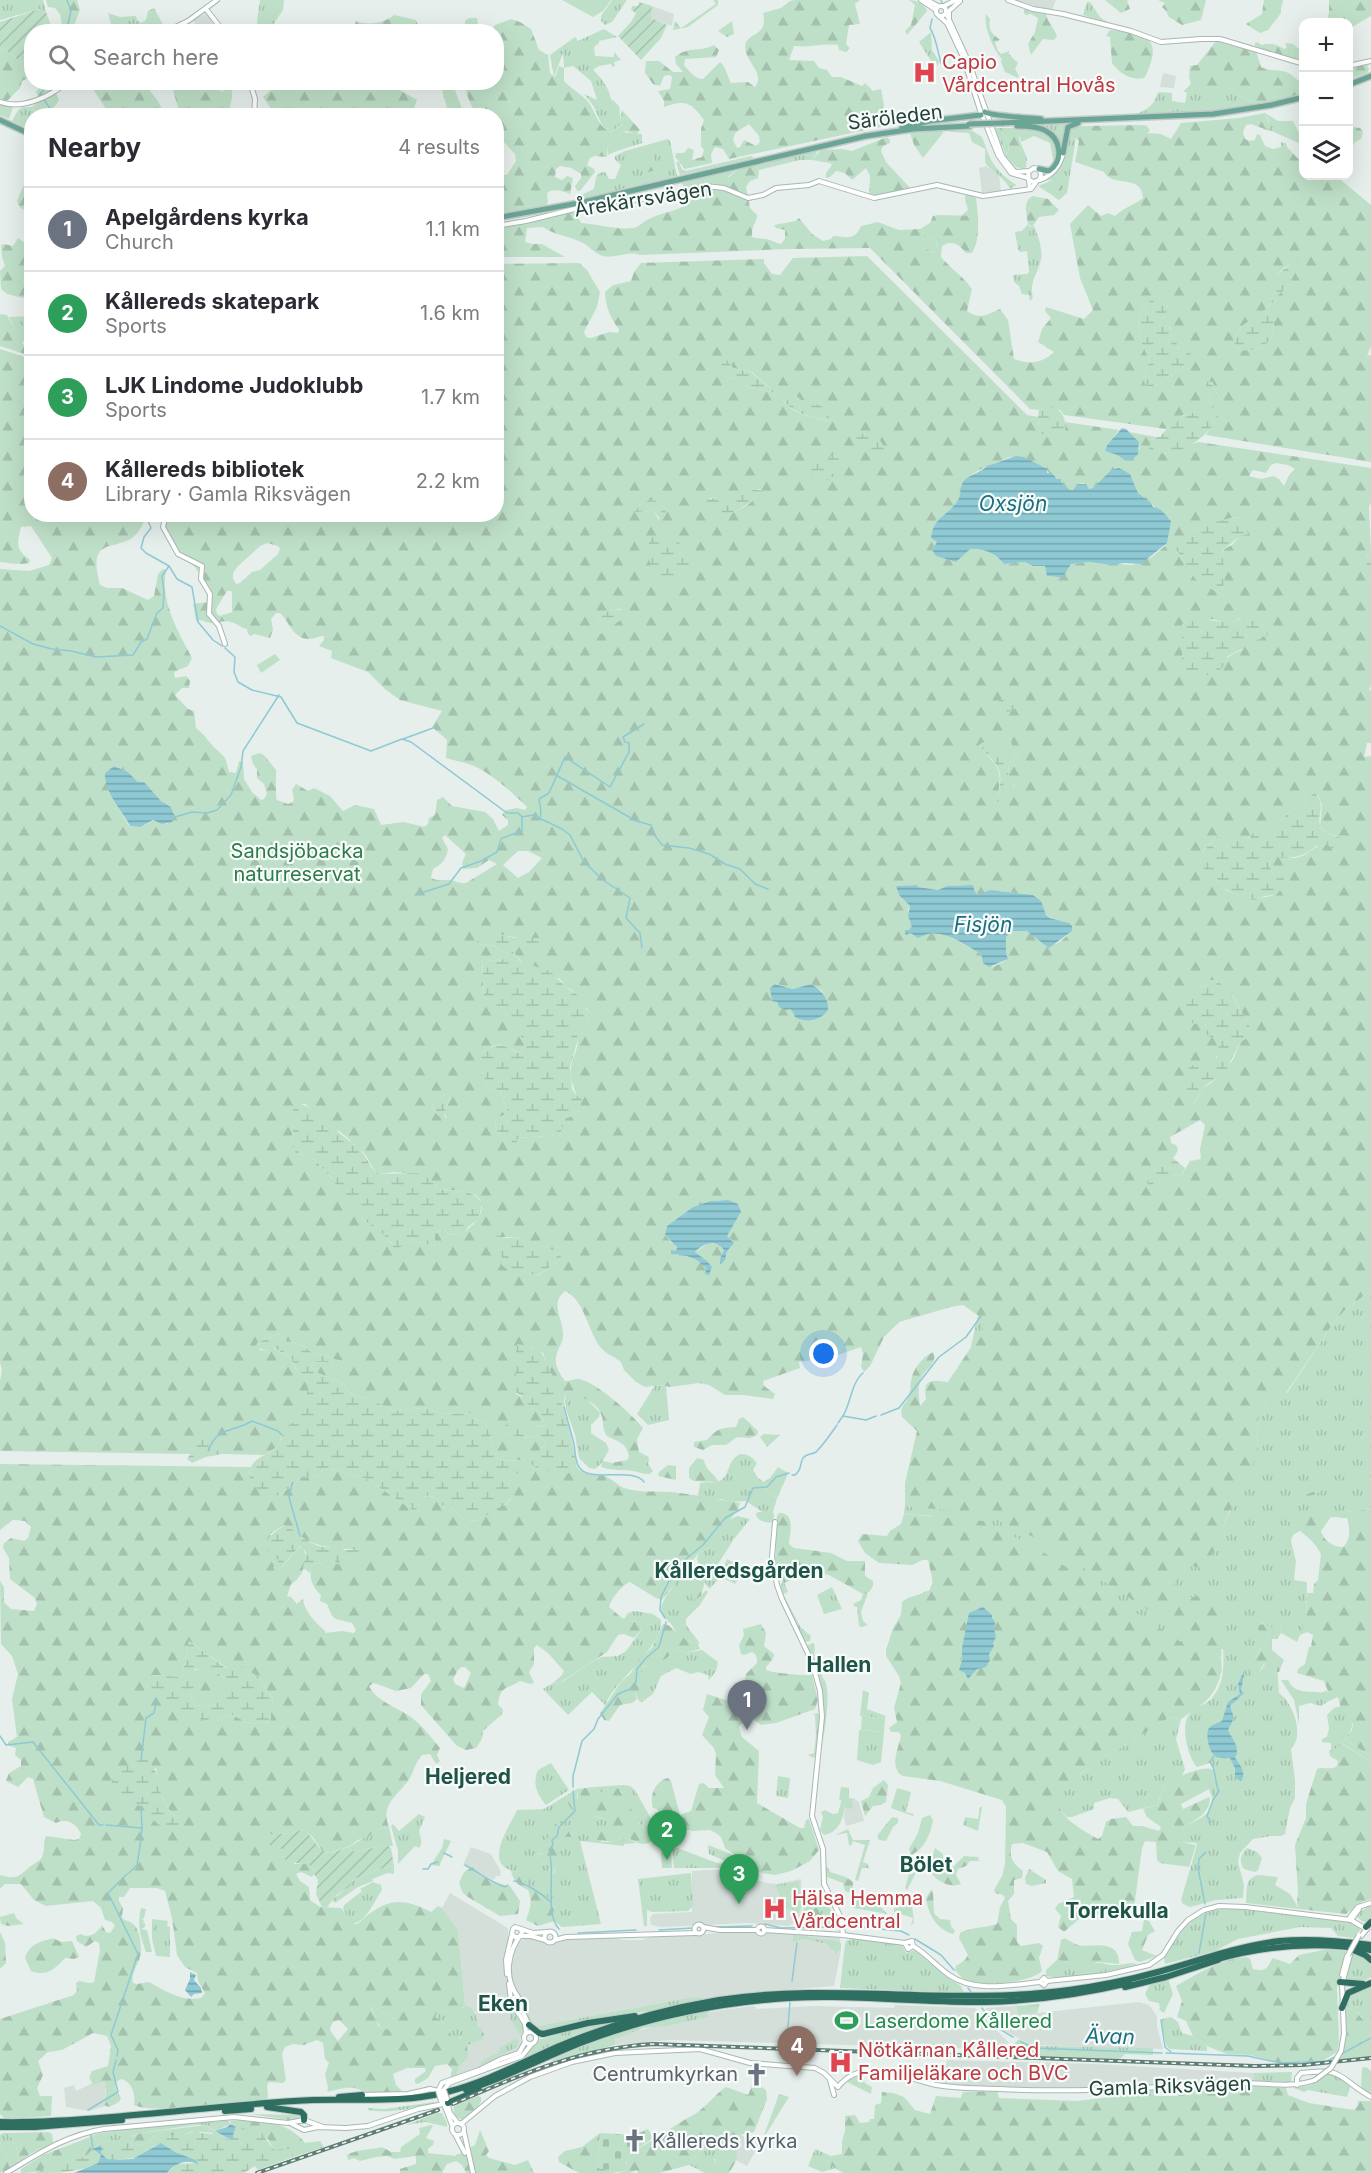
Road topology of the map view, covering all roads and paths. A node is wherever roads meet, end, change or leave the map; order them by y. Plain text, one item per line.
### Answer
1 (217, 0) edge
2 (921, 0) edge
3 (927, 0) edge
4 (959, 0) edge
5 (1008, 0) edge
6 (939, 8) junction
7 (206, 9) junction
8 (946, 12) junction
9 (939, 16) junction
10 (183, 24) edge
11 (218, 24) edge
12 (951, 25) junction
13 (1371, 62) edge
14 (1299, 63) edge
15 (1353, 65) edge
16 (1371, 75) edge
17 (1353, 82) edge
18 (58, 90) edge
19 (252, 90) edge
20 (1299, 99) edge
21 (0, 102) edge
22 (254, 108) edge
23 (984, 115) junction
24 (0, 118) edge
25 (1090, 120) junction
26 (1003, 124) junction
27 (970, 125) junction
28 (902, 128) junction
29 (24, 129) edge
30 (1063, 153) joint
31 (1039, 169) junction
32 (1029, 171) junction
33 (1029, 179) junction
34 (1038, 181) junction
35 (1030, 189) junction
36 (504, 216) edge
37 (504, 216) edge
38 (504, 224) edge
39 (164, 522) edge
40 (225, 644) dead end
41 (775, 1522) dead end
42 (1371, 1903) edge
43 (1351, 1918) junction
44 (1368, 1926) edge
45 (696, 1927) junction
46 (521, 1929) junction
47 (703, 1929) junction
48 (548, 1932) junction
49 (679, 1932) junction
50 (554, 1933) junction
51 (696, 1933) junction
52 (512, 1934) junction
53 (843, 1935) junction
54 (519, 1936) junction
55 (566, 1937) junction
56 (555, 1940) junction
57 (548, 1941) junction
58 (1369, 1944) edge
59 (1344, 1946) junction
60 (1371, 1950) edge
61 (1227, 1954) junction
62 (1371, 1960) edge
63 (1371, 1981) edge
64 (1342, 1983) junction
65 (1361, 1987) junction
66 (518, 1997) junction
67 (511, 2000) junction
68 (520, 2006) junction
69 (1342, 2007) junction
70 (514, 2008) junction
71 (662, 2012) junction
72 (529, 2025) junction
73 (575, 2026) junction
74 (1344, 2029) junction
75 (526, 2033) junction
76 (534, 2034) junction
77 (525, 2042) junction
78 (531, 2045) junction
79 (523, 2068) junction
80 (828, 2077) junction
81 (443, 2083) junction
82 (1297, 2085) junction
83 (430, 2089) junction
84 (441, 2091) junction
85 (362, 2095) joint
86 (834, 2095) dead end
87 (1371, 2097) edge
88 (315, 2100) junction
89 (444, 2102) junction
90 (267, 2107) junction
91 (472, 2116) junction
92 (301, 2123) junction
93 (0, 2124) edge
94 (457, 2124) junction
95 (323, 2127) junction
96 (461, 2133) junction
97 (466, 2151) junction
98 (6, 2173) edge
99 (473, 2173) edge

1 - 7 street
2 - 6 street
3 - 6 street
4 - 6 street
4 - 8 street
4 - 12 street
5 - 14 street
6 - 8 street
6 - 9 street
7 - 10 street
7 - 11 street
8 - 9 street
8 - 12 street
9 - 23 street
12 - 23 street
13 - 15 street
16 - 17 main road
18 - 21 street
19 - 22 street
20 - 25 main road, Säröleden
23 - 25 main road
23 - 28 main road
23 - 32 street
23 - 33 street
24 - 29 main road
25 - 26 main road, Säröleden
25 - 30 main road
26 - 27 main road, Säröleden, bridge
26 - 31 main road
27 - 28 main road, Säröleden
27 - 37 main road, Säröleden
28 - 36 main road, Säröleden
30 - 34 street
31 - 32 street
31 - 34 street
32 - 33 street
33 - 34 street
33 - 35 street
34 - 35 street
35 - 38 street, Årekärrsvägen
39 - 40 street
41 - 53 street
42 - 43 street
43 - 44 street
43 - 53 street
44 - 64 street, Gamla Riksvägen, bridge
45 - 47 street
45 - 49 street
45 - 51 street
46 - 48 street
46 - 52 street
46 - 54 street
47 - 51 street
47 - 53 street
48 - 50 street
48 - 57 street
49 - 51 street
49 - 55 street
50 - 55 street
50 - 56 street
52 - 54 street
52 - 67 street
54 - 57 street
54 - 66 street
55 - 56 street
56 - 57 street
58 - 61 highway
59 - 60 highway
59 - 61 highway
59 - 62 highway
61 - 71 highway
61 - 79 highway
63 - 64 highway
63 - 65 highway
64 - 65 highway
64 - 69 street, Gamla Riksvägen
64 - 74 street, Gamla Riksvägen
65 - 69 highway
66 - 67 street
66 - 68 street
67 - 70 street
68 - 70 street
68 - 72 street
69 - 74 street, Gamla Riksvägen
70 - 75 street
71 - 73 highway
71 - 88 highway
72 - 73 highway
72 - 76 street
73 - 76 highway
74 - 82 street, Gamla Riksvägen, bridge
75 - 76 street
75 - 77 street
76 - 78 street
77 - 78 street
77 - 81 street
78 - 84 street
79 - 89 highway
79 - 90 highway
80 - 82 street, Gamla Riksvägen
80 - 86 street
80 - 91 street, Gamla Riksvägen
81 - 83 street
81 - 84 street
82 - 87 street
83 - 84 street
83 - 85 street
84 - 89 street, bridge
85 - 88 highway
88 - 93 highway
89 - 94 street
89 - 94 street
89 - 95 street
90 - 92 highway
90 - 93 highway
91 - 94 street, Gamla Riksvägen
91 - 96 street, Gamla Riksvägen
92 - 95 street
92 - 95 street
92 - 98 street
94 - 96 street
94 - 96 street
96 - 97 street
96 - 97 street
97 - 99 street

